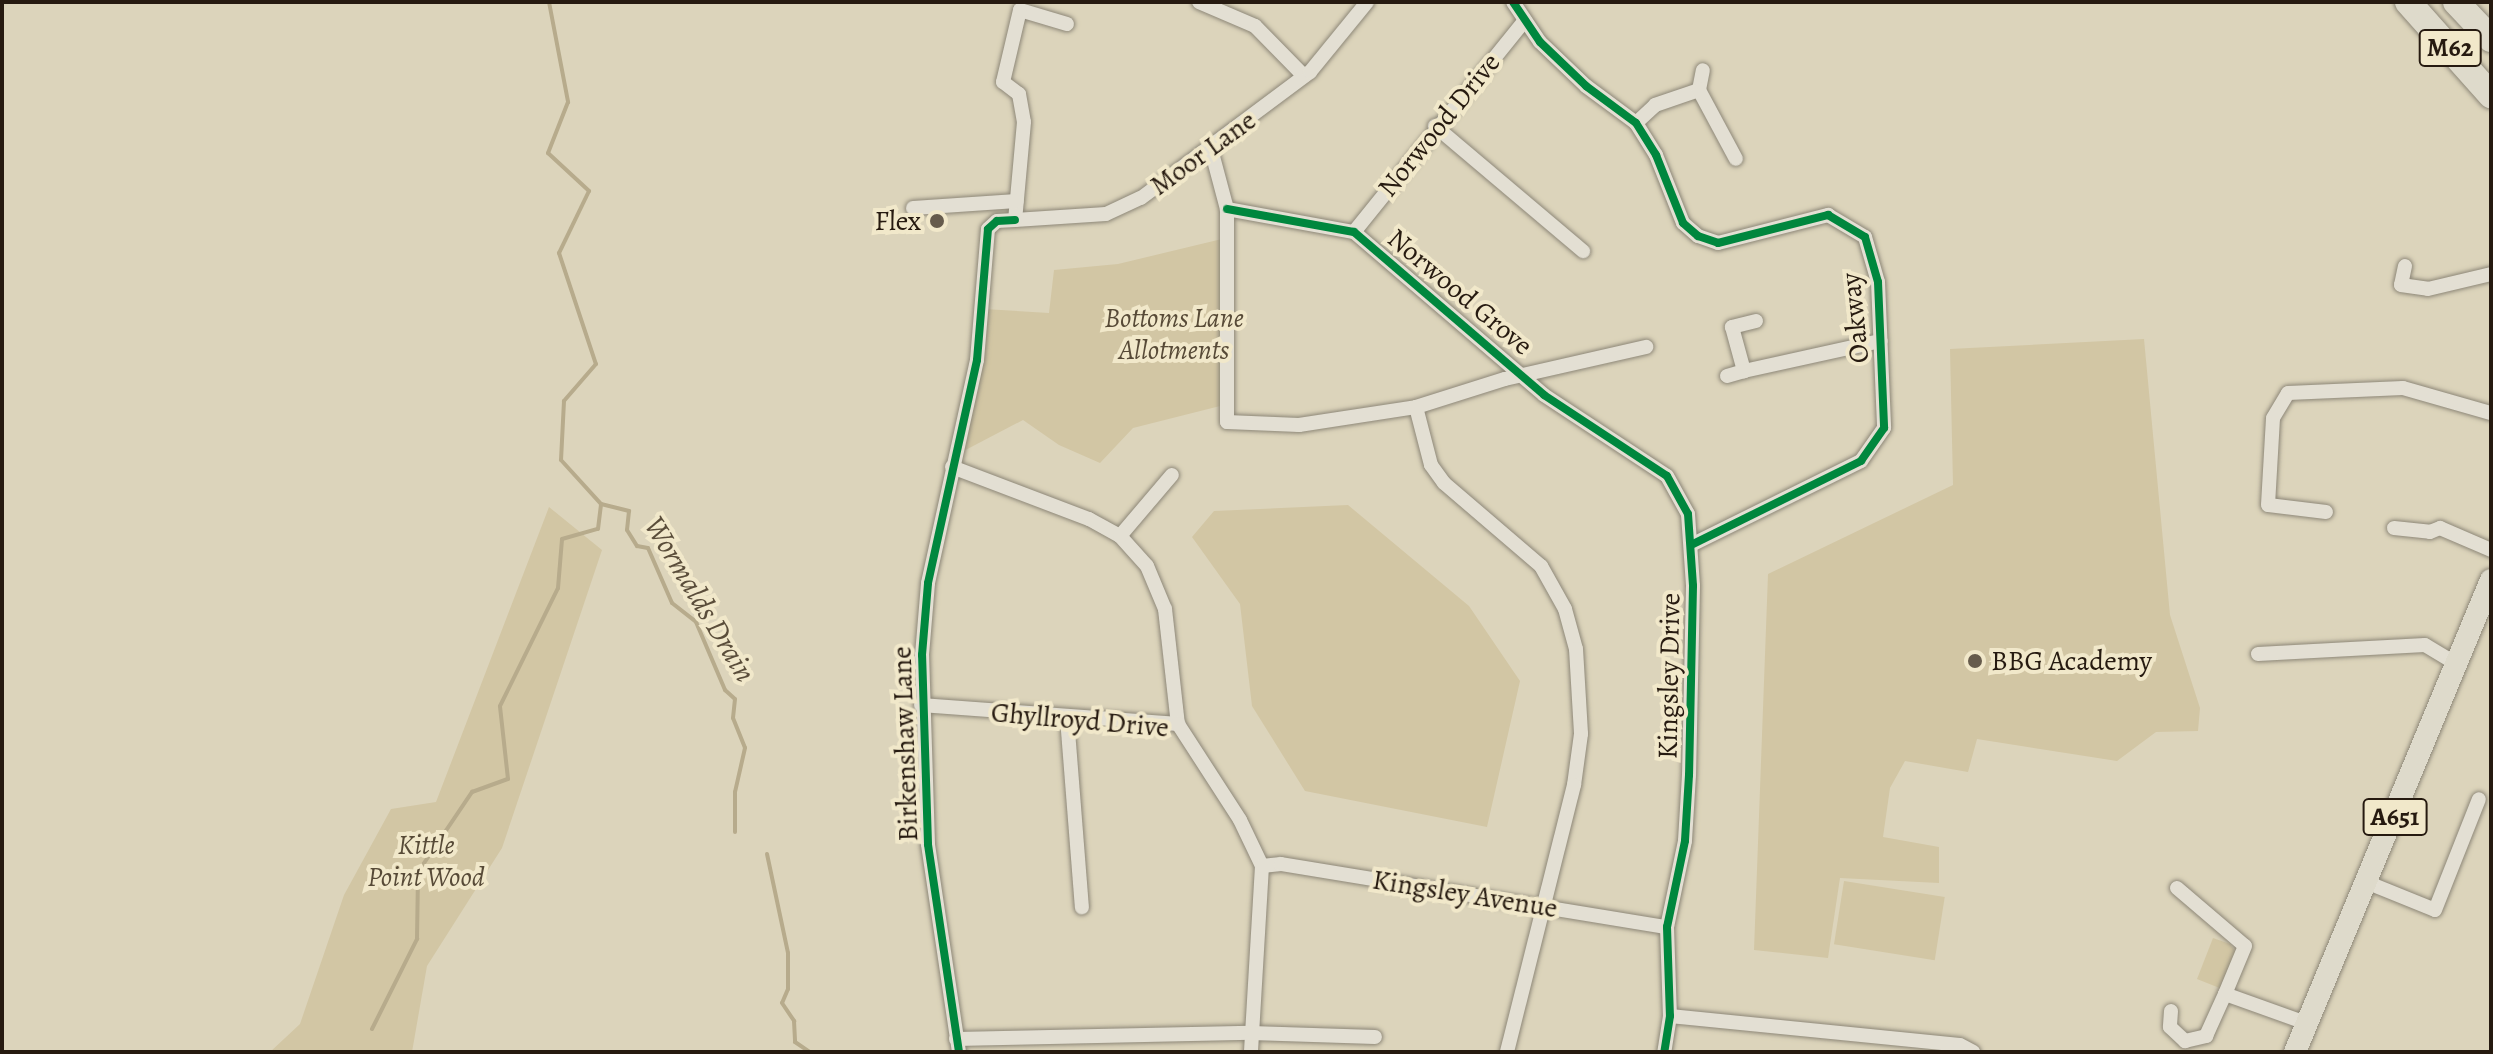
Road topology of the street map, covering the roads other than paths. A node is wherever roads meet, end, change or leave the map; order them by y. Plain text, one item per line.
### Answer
1 (1199, 2) edge
2 (1367, 2) edge
3 (1513, 2) edge
4 (2408, 2) edge
5 (2456, 2) edge
6 (1525, 20) junction
7 (1067, 24) dead end
8 (2491, 39) edge
9 (1703, 70) dead end
10 (1304, 76) junction
11 (1699, 90) junction
12 (2491, 95) edge
13 (1636, 123) junction
14 (1435, 126) junction
15 (1211, 149) junction
16 (1736, 159) dead end
17 (1017, 201) junction
18 (913, 208) dead end
19 (1227, 209) junction
20 (1015, 220) junction
21 (1354, 232) junction
22 (1583, 251) dead end
23 (2405, 266) dead end
24 (2491, 274) edge
25 (1756, 321) dead end
26 (1881, 341) junction
27 (1646, 347) dead end
28 (1744, 371) junction
29 (1528, 376) junction
30 (1727, 376) dead end
31 (1416, 407) junction
32 (2491, 413) edge
33 (952, 467) junction
34 (1172, 475) dead end
35 (2268, 505) junction
36 (2253, 509) dead end
37 (2326, 512) dead end
38 (2394, 528) dead end
39 (1120, 536) junction
40 (1693, 544) junction
41 (2491, 550) edge
42 (2491, 580) edge
43 (2258, 654) dead end
44 (2453, 662) junction
45 (921, 705) junction
46 (1067, 718) junction
47 (1178, 724) junction
48 (2479, 799) dead end
49 (1262, 866) junction
50 (2366, 882) junction
51 (2177, 888) dead end
52 (1082, 907) dead end
53 (1544, 907) junction
54 (1667, 927) junction
55 (2225, 994) junction
56 (2171, 1011) dead end
57 (1670, 1016) junction
58 (2306, 1023) junction
59 (1251, 1033) junction
60 (1375, 1037) dead end
61 (958, 1045) edge
62 (1251, 1052) edge
63 (1507, 1052) edge
64 (1664, 1052) edge
65 (1973, 1052) edge
66 (2295, 1052) edge

1 - 10 street
2 - 10 street, Moor Lane
3 - 6 street
4 - 12 highway, M62
5 - 8 highway, M62
6 - 13 street
6 - 14 street, Norwood Drive
7 - 17 street
9 - 11 street
10 - 15 street, Moor Lane
11 - 13 street
11 - 16 street
13 - 26 street, Oakway
14 - 21 street, Norwood Drive
14 - 22 street
15 - 19 street
15 - 20 street, Moor Lane
17 - 18 street
17 - 20 street
19 - 21 street, Norwood Grove
19 - 31 street
20 - 33 street, Birkenshaw Lane
21 - 29 street, Norwood Grove
23 - 24 street
25 - 28 street
26 - 28 street
26 - 40 street, Oakway
27 - 29 street
28 - 30 street
29 - 31 street
29 - 40 street, Kingsley Drive
31 - 53 street
32 - 35 street
33 - 39 street
33 - 45 street, Birkenshaw Lane
34 - 39 street
35 - 36 street
35 - 37 street
38 - 41 street
39 - 47 street
40 - 54 street, Kingsley Drive
42 - 44 main road, A651
43 - 44 street
44 - 50 main road, A651
45 - 46 street, Ghyllroyd Drive
45 - 61 street, Birkenshaw Lane
46 - 47 street, Ghyllroyd Drive
46 - 52 street
47 - 49 street, Ghyllroyd Drive
48 - 50 street
49 - 53 street, Kingsley Avenue
49 - 59 street, Ghyllroyd Drive
50 - 58 main road, A651
51 - 55 street
53 - 54 street, Kingsley Avenue
53 - 63 street
54 - 57 street, Kingsley Drive
55 - 56 street
55 - 58 street
57 - 64 street, Kingsley Drive
57 - 65 street
58 - 66 main road, A651
59 - 60 street
59 - 61 street
59 - 62 street, Ghyllroyd Drive

